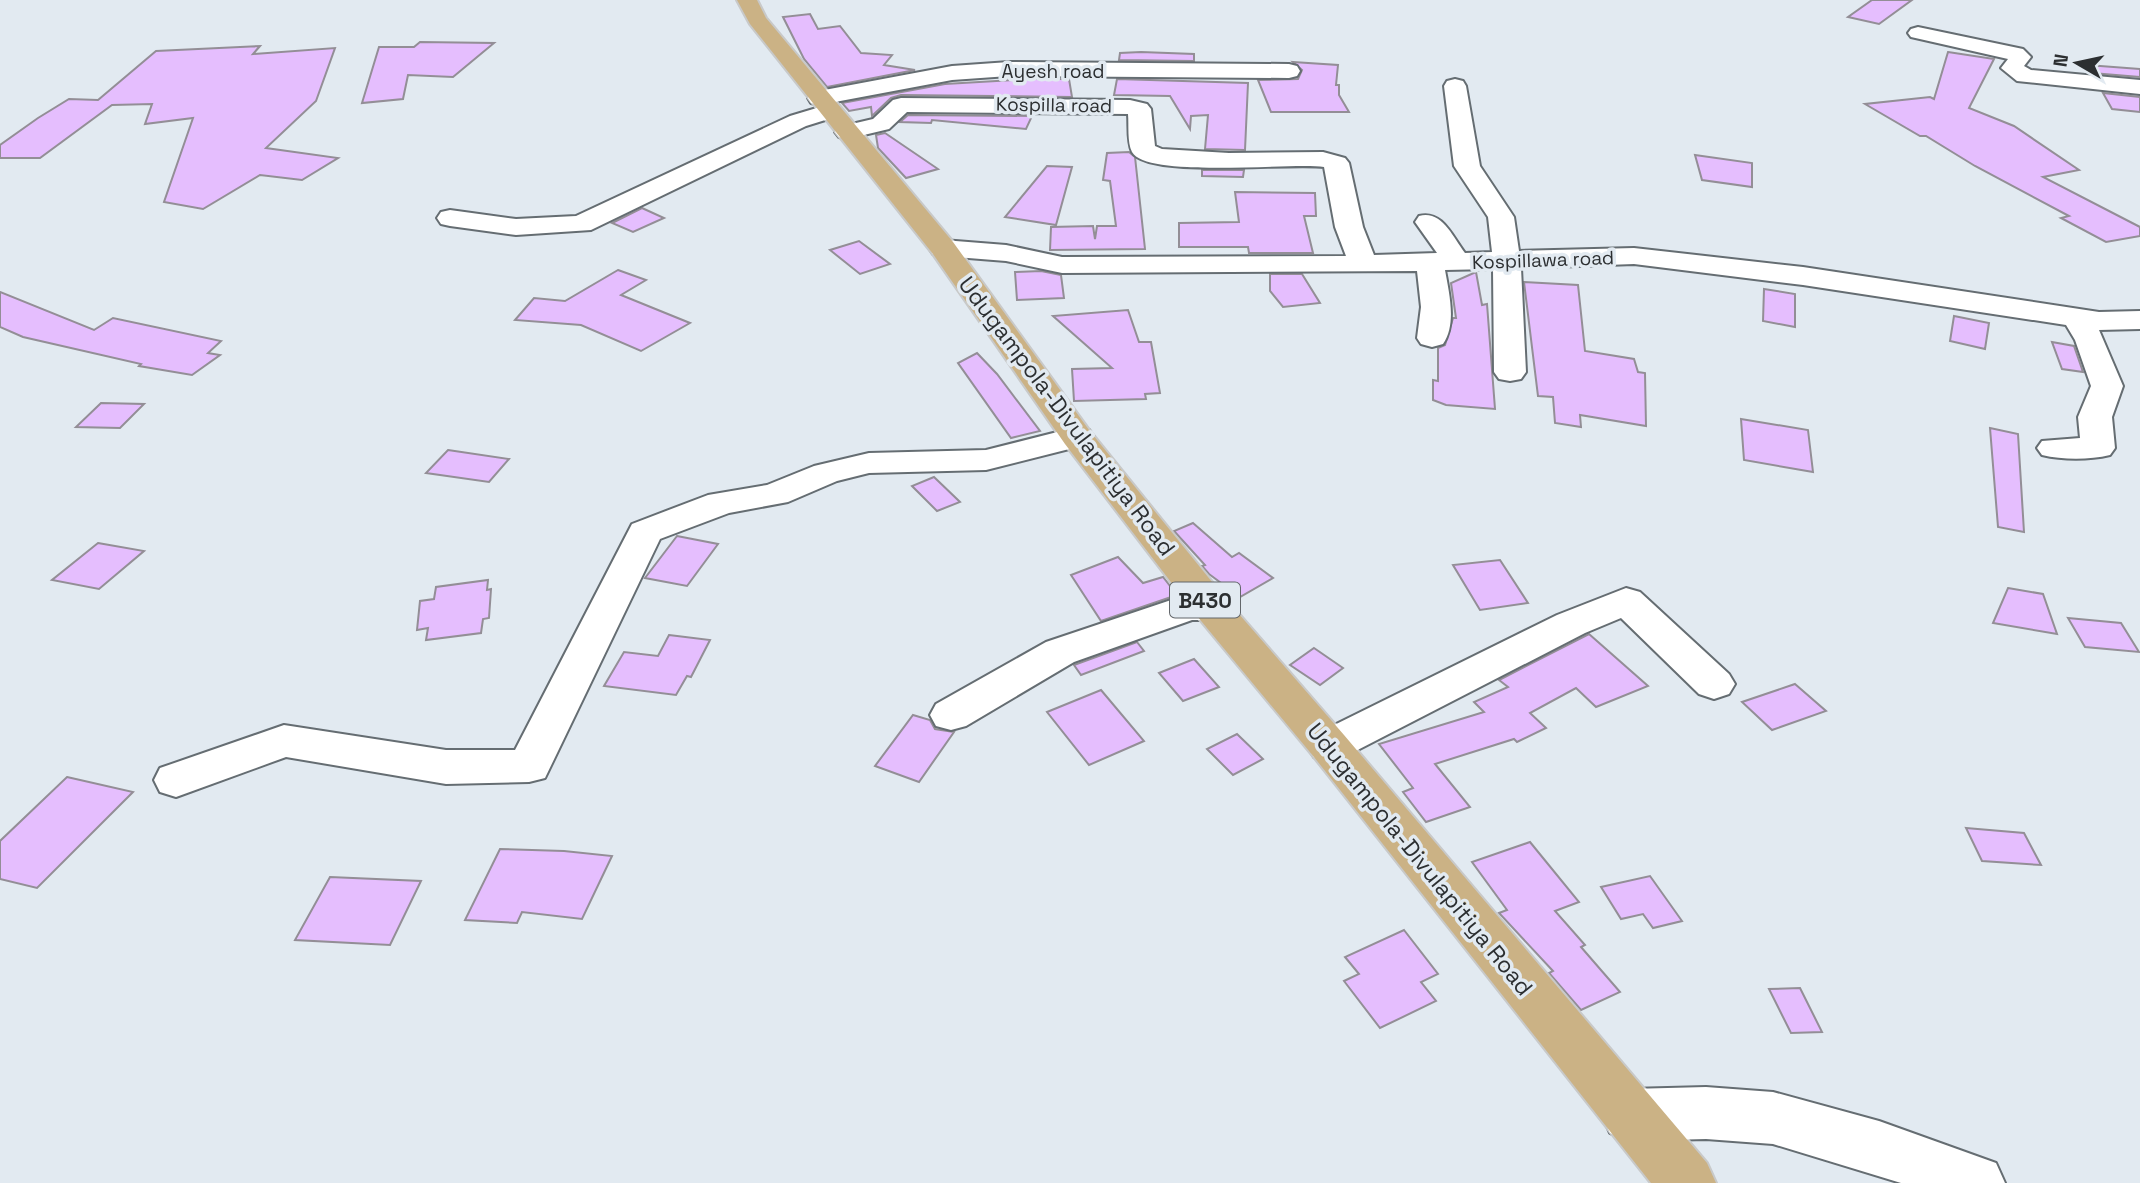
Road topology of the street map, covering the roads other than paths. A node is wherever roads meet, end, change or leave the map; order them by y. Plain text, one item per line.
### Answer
1 (747, 0) edge
2 (1918, 33) dead end
3 (1289, 71) dead end
4 (1455, 86) dead end
5 (2140, 87) edge
6 (832, 114) junction
7 (450, 218) dead end
8 (1428, 222) dead end
9 (943, 248) junction
10 (1507, 262) junction
11 (1444, 263) junction
12 (1363, 264) junction
13 (2076, 317) junction
14 (2140, 320) edge
15 (1432, 338) dead end
16 (1510, 372) dead end
17 (1077, 437) junction
18 (2054, 448) dead end
19 (1211, 607) junction
20 (1714, 684) dead end
21 (951, 715) dead end
22 (1329, 746) junction
23 (176, 780) dead end
24 (1629, 1115) junction
25 (1687, 1183) edge
26 (1976, 1183) edge

1 - 6 main road, Udugampola-Divulapitiya Road / B430
2 - 5 street
3 - 6 street, Ayesh road
4 - 10 street
6 - 7 street
6 - 9 main road, Udugampola-Divulapitiya Road / B430
6 - 12 street, Kospilla road
8 - 11 street
9 - 12 street, Kospillawa road
9 - 17 main road, Udugampola-Divulapitiya Road / B430
10 - 11 street, Kospillawa road
10 - 13 street, Kospillawa road
10 - 16 street
11 - 12 street, Kospillawa road
11 - 15 street
13 - 14 street, Kospillawa road
13 - 18 street
17 - 19 main road, Udugampola-Divulapitiya Road / B430
17 - 23 street
19 - 21 street
19 - 22 main road, Udugampola-Divulapitiya Road / B430
20 - 22 street
22 - 24 main road, Udugampola-Divulapitiya Road / B430
24 - 25 main road, Udugampola-Divulapitiya Road / B430
24 - 26 street

